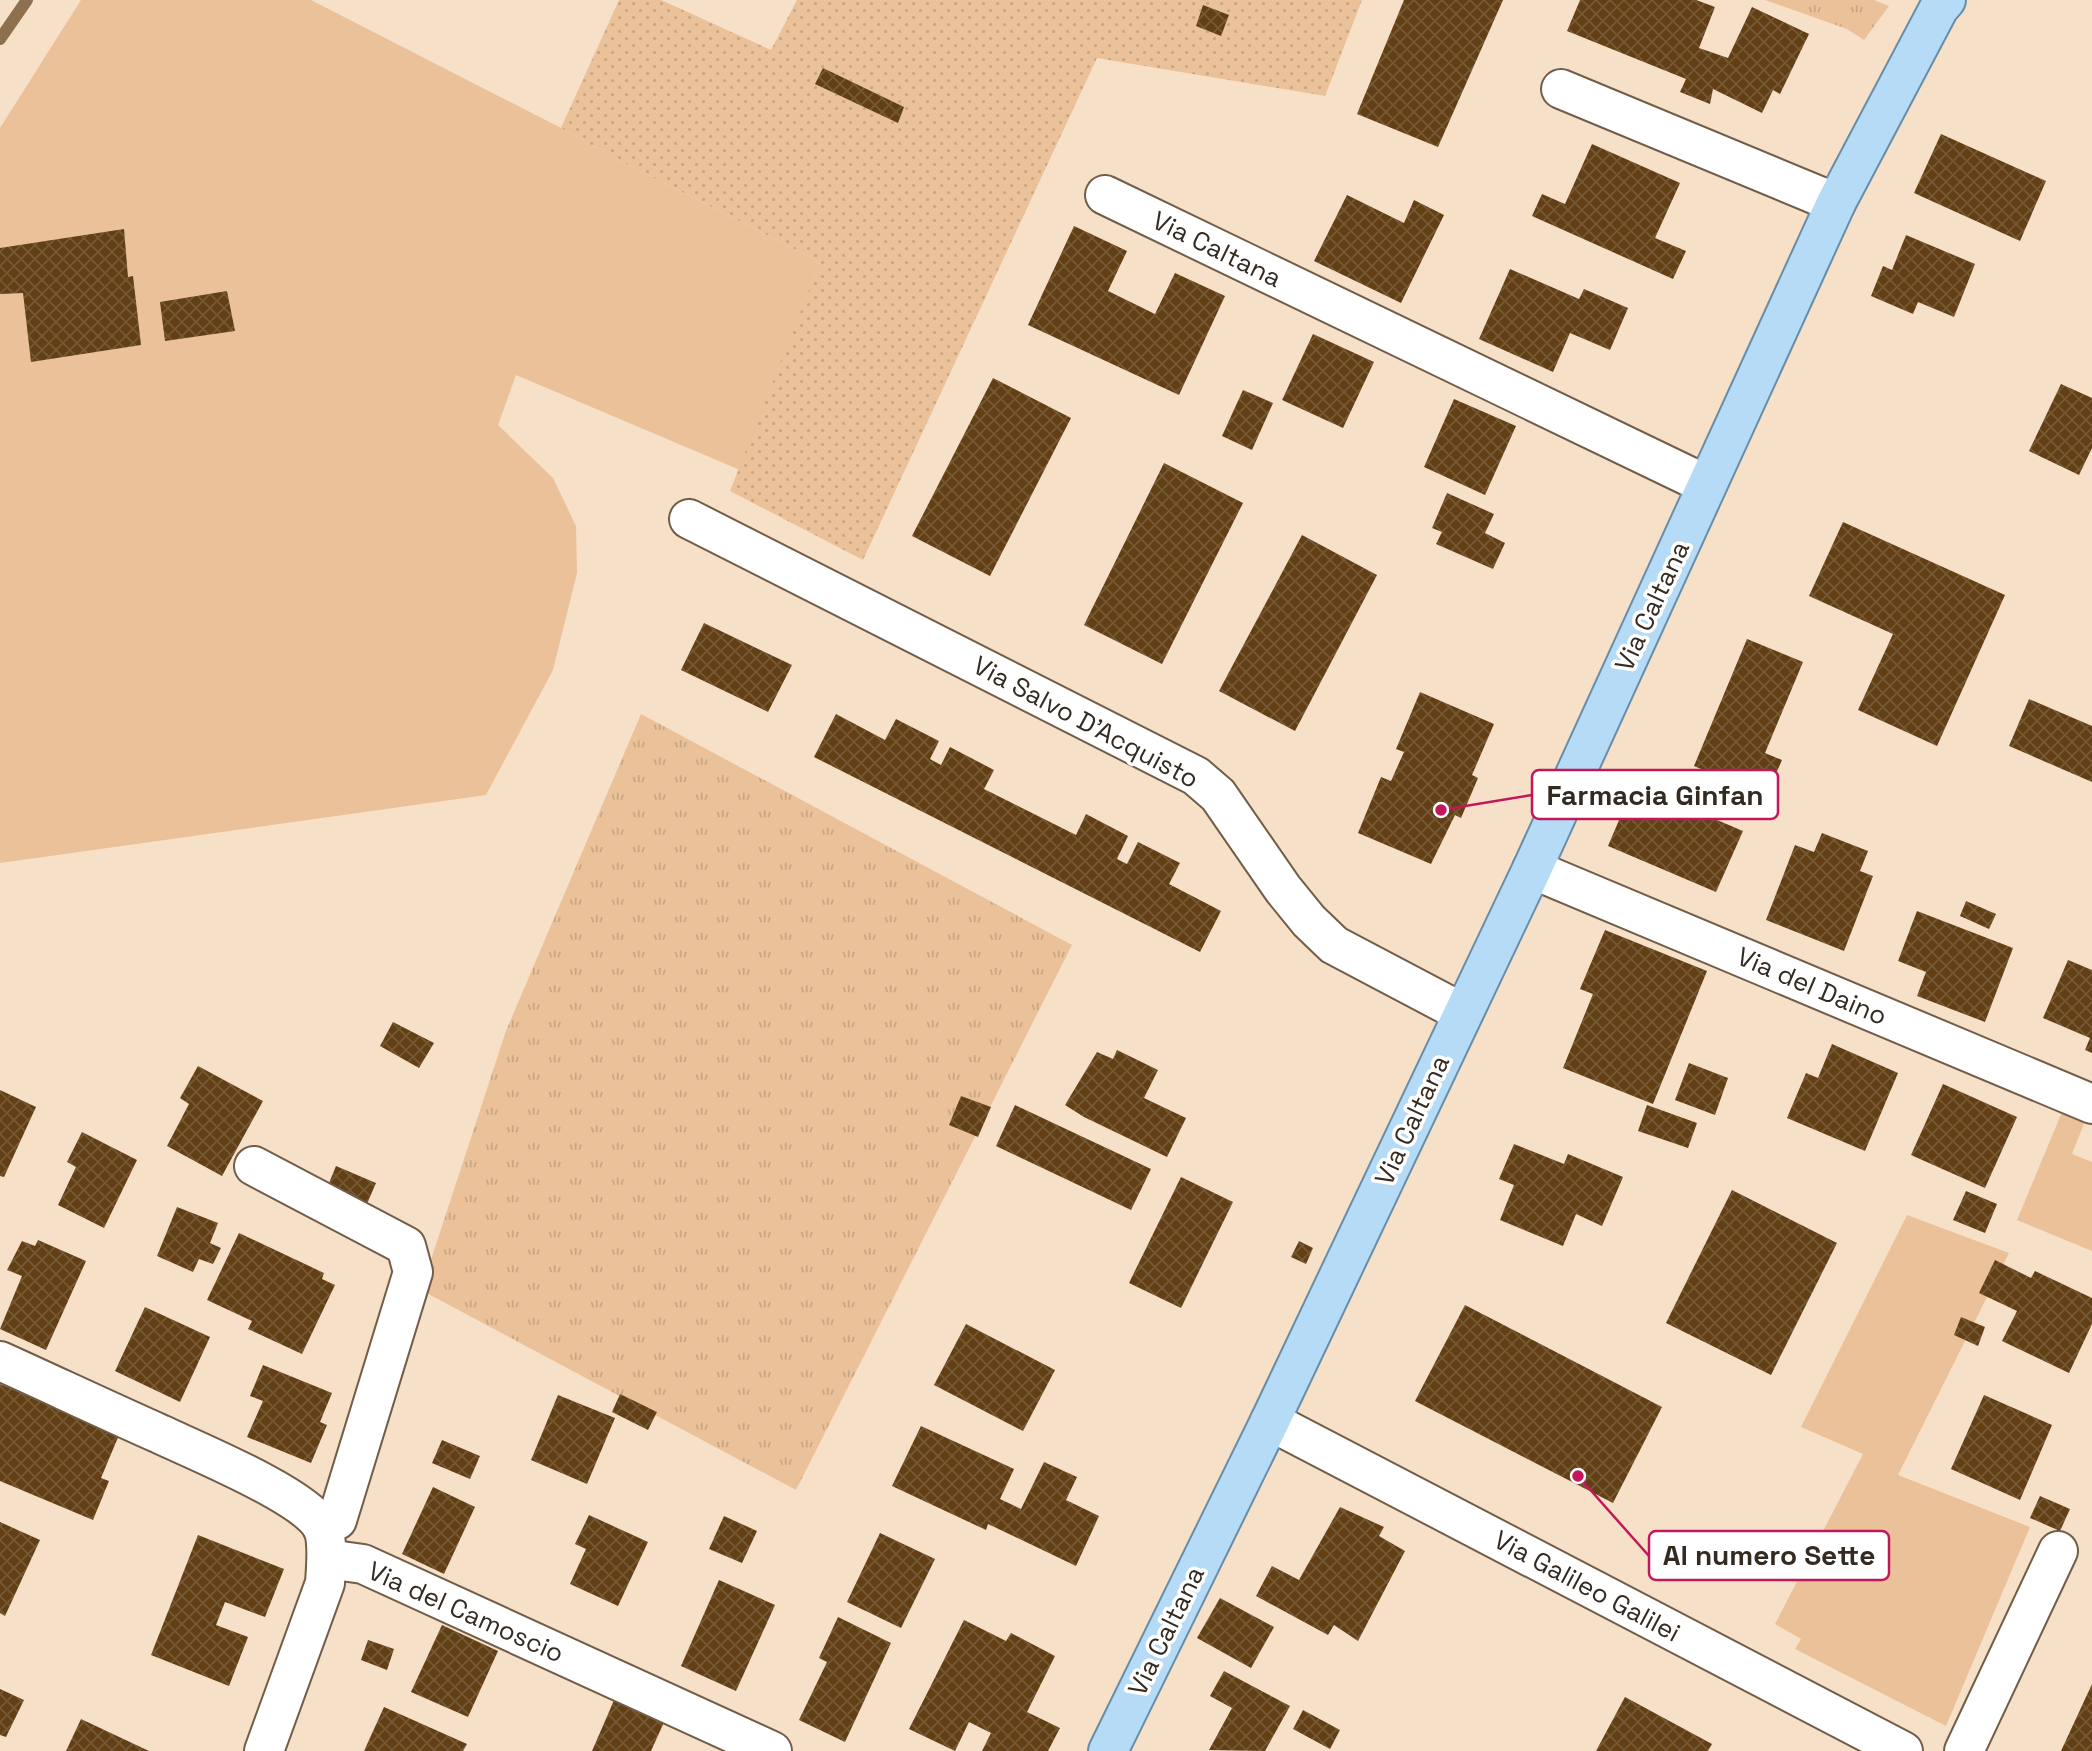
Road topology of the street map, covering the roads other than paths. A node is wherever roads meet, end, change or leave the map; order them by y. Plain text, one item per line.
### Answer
1 (1946, 0) edge
2 (1561, 89) dead end
3 (1105, 195) dead end
4 (1836, 203) junction
5 (1707, 485) junction
6 (689, 519) dead end
7 (1532, 869) junction
8 (1463, 1013) junction
9 (2092, 1104) edge
10 (254, 1166) dead end
11 (0, 1361) edge
12 (1270, 1420) junction
13 (325, 1543) junction
14 (2058, 1551) dead end
15 (264, 1751) edge
16 (772, 1751) edge
17 (1108, 1751) edge
18 (1903, 1751) edge
19 (1964, 1751) edge

1 - 4 main road, Via Caltana
2 - 4 street
3 - 5 street, Via Caltana
4 - 5 main road, Via Caltana
5 - 7 main road, Via Caltana
6 - 8 street, Via Salvo D'Acquisto
7 - 8 main road, Via Caltana
7 - 9 street, Via del Daino
8 - 12 main road, Via Caltana
10 - 13 street
11 - 13 street
12 - 17 main road, Via Caltana
12 - 18 street, Via Galileo Galilei
13 - 15 street
13 - 16 street, Via del Camoscio
14 - 19 street

